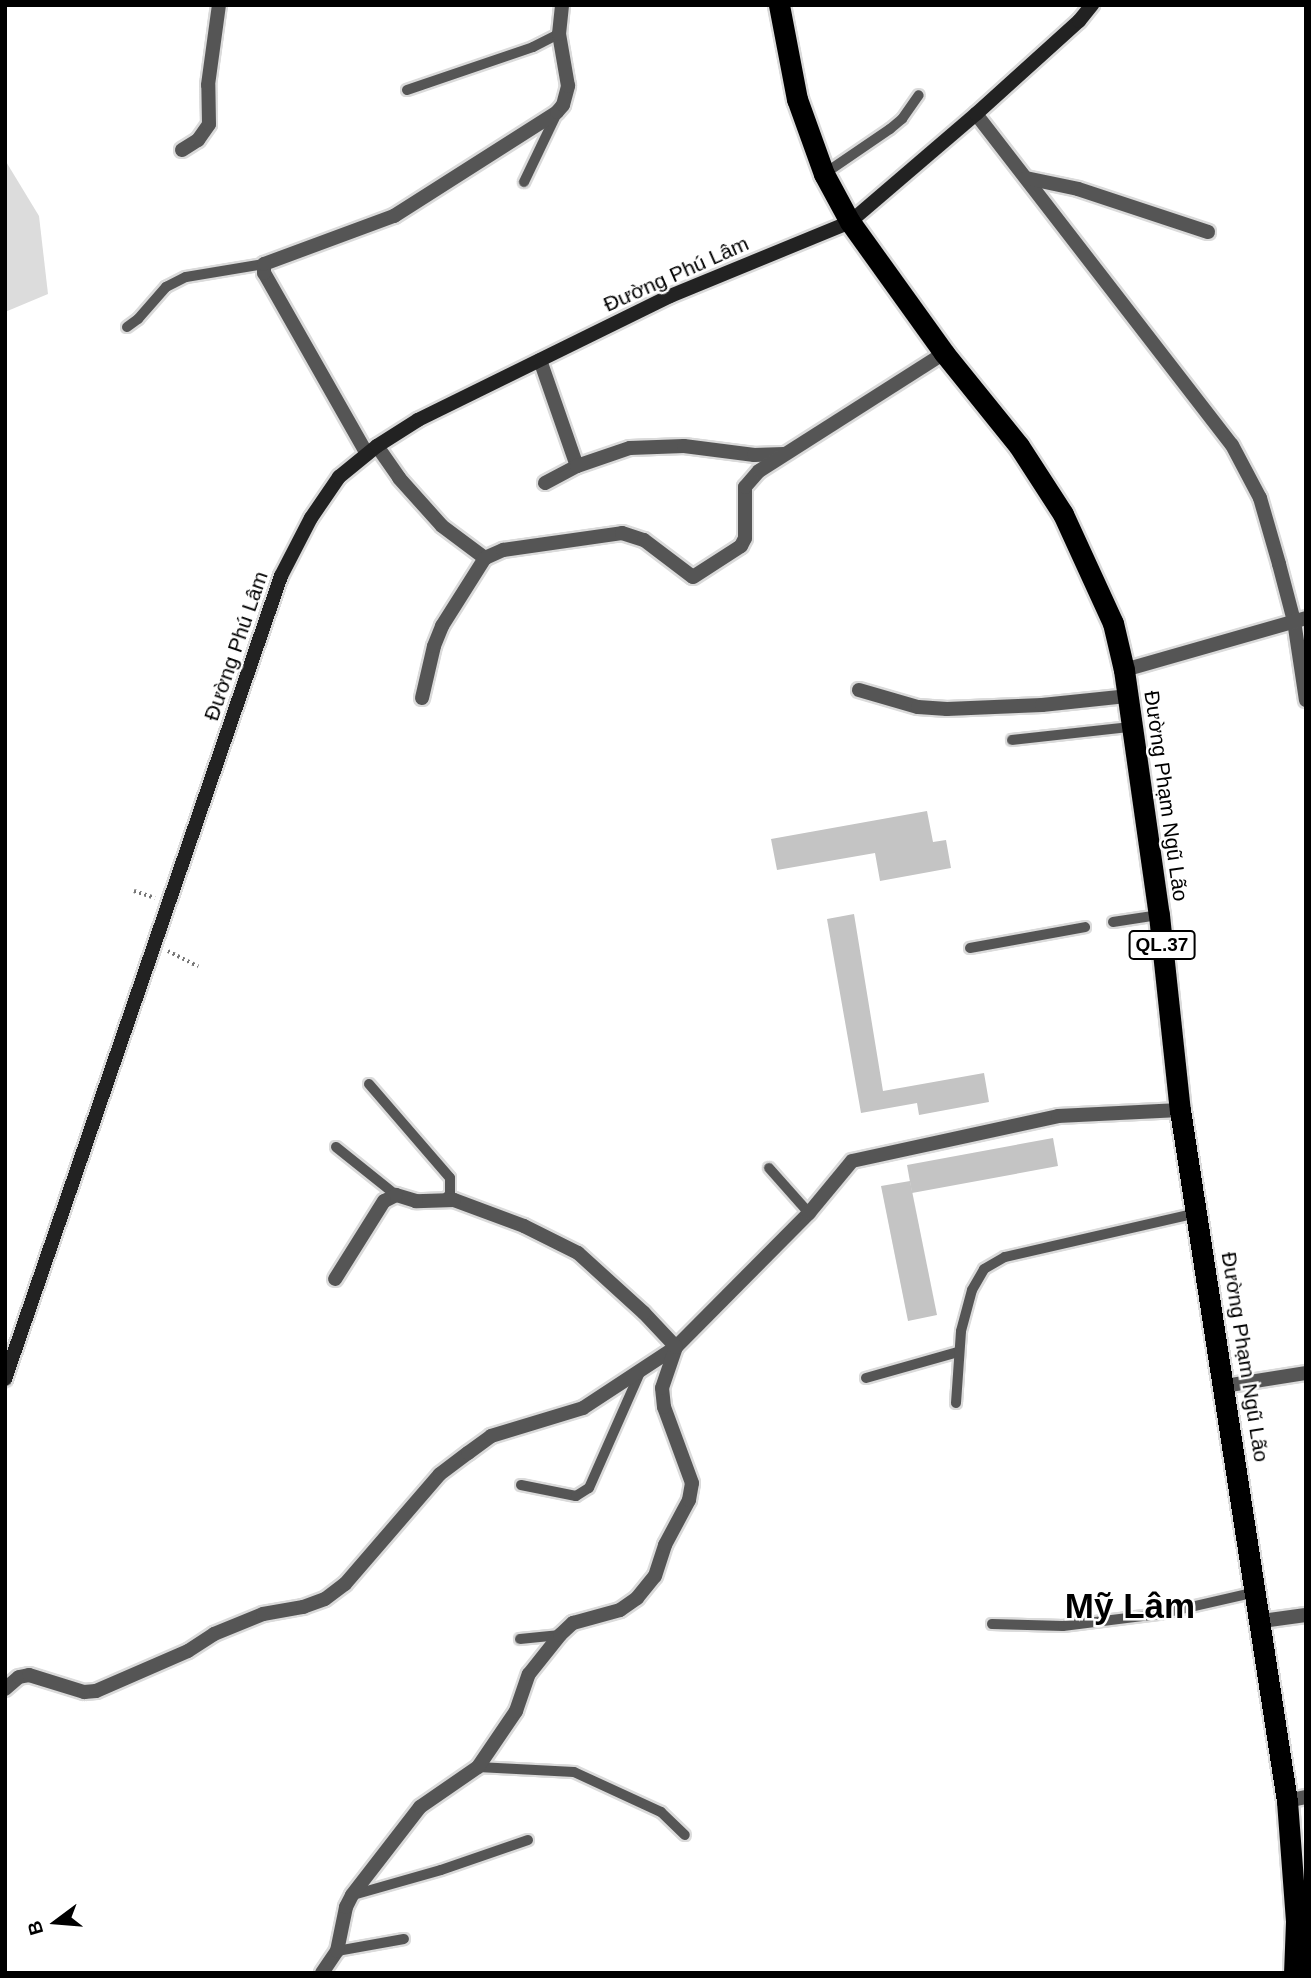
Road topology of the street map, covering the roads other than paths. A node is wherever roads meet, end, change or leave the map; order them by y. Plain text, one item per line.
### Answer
1 (219, 5) edge
2 (562, 5) edge
3 (779, 5) edge
4 (1092, 5) edge
5 (559, 34) junction
6 (407, 90) dead end
7 (919, 95) dead end
8 (557, 112) junction
9 (976, 114) junction
10 (182, 150) dead end
11 (824, 174) junction
12 (1026, 178) junction
13 (524, 182) dead end
14 (850, 222) junction
15 (1208, 232) dead end
16 (264, 264) junction
17 (127, 327) dead end
18 (944, 353) junction
19 (540, 360) junction
20 (372, 450) junction
21 (785, 454) junction
22 (577, 466) junction
23 (545, 483) dead end
24 (485, 558) junction
25 (1300, 620) edge
26 (1124, 670) junction
27 (859, 690) dead end
28 (1127, 696) junction
29 (422, 698) dead end
30 (1306, 699) edge
31 (1130, 727) junction
32 (1012, 740) dead end
33 (1159, 915) junction
34 (1112, 922) dead end
35 (1085, 927) dead end
36 (970, 948) dead end
37 (369, 1084) dead end
38 (1181, 1110) junction
39 (336, 1147) dead end
40 (769, 1168) dead end
41 (396, 1195) junction
42 (445, 1199) junction
43 (809, 1213) junction
44 (1198, 1213) junction
45 (335, 1279) dead end
46 (676, 1347) junction
47 (958, 1352) junction
48 (641, 1369) junction
49 (1306, 1373) edge
50 (866, 1378) dead end
51 (5, 1379) edge
52 (1224, 1386) junction
53 (956, 1403) dead end
54 (521, 1485) dead end
55 (1256, 1592) junction
56 (1306, 1615) edge
57 (1262, 1620) junction
58 (992, 1624) dead end
59 (560, 1635) junction
60 (520, 1639) dead end
61 (5, 1689) edge
62 (478, 1767) junction
63 (1296, 1799) edge
64 (685, 1835) dead end
65 (528, 1840) dead end
66 (352, 1895) junction
67 (404, 1939) dead end
68 (337, 1951) junction
69 (322, 1973) edge
70 (1294, 1973) edge

1 - 10 street
2 - 5 street
3 - 11 highway, Đường Phạm Ngũ Lão / QL.37
4 - 9 main road, Đường Phú Lâm
5 - 6 lane
5 - 8 street
7 - 11 lane
8 - 13 lane
8 - 16 street
9 - 12 street
9 - 14 main road, Đường Phú Lâm
11 - 14 highway, Đường Phạm Ngũ Lão / QL.37
12 - 15 street
12 - 25 street
14 - 18 highway, Đường Phạm Ngũ Lão / QL.37
14 - 19 main road, Đường Phú Lâm
16 - 17 lane
16 - 20 street
18 - 21 street
18 - 26 highway, Đường Phạm Ngũ Lão / QL.37
19 - 20 main road, Đường Phú Lâm
19 - 22 street
20 - 24 street
20 - 51 main road, Đường Phú Lâm
21 - 22 street
21 - 24 street
22 - 23 street
24 - 29 street
25 - 26 street
25 - 30 street
26 - 28 highway, Đường Phạm Ngũ Lão / QL.37
27 - 28 street
28 - 31 highway, Đường Phạm Ngũ Lão / QL.37
31 - 32 lane
31 - 33 highway, Đường Phạm Ngũ Lão / QL.37
33 - 34 lane
33 - 38 highway, Đường Phạm Ngũ Lão / QL.37
35 - 36 lane
37 - 42 lane
38 - 43 street
38 - 44 highway, Đường Phạm Ngũ Lão / QL.37
39 - 41 lane
40 - 43 lane
41 - 42 street
41 - 45 street
42 - 46 street
43 - 46 street
44 - 47 lane
44 - 52 highway, Đường Phạm Ngũ Lão / QL.37
46 - 48 street
46 - 59 street
47 - 50 lane
47 - 53 lane
48 - 54 lane
48 - 61 street
49 - 52 street
52 - 55 highway, Đường Phạm Ngũ Lão / QL.37
55 - 57 highway, Đường Phạm Ngũ Lão / QL.37
55 - 58 lane
56 - 57 street
57 - 63 highway, Đường Phạm Ngũ Lão / QL.37
59 - 60 lane
59 - 62 street
62 - 64 lane
62 - 66 street
63 - 70 highway, Đường Phạm Ngũ Lão / QL.37
65 - 66 lane
66 - 68 street
67 - 68 lane
68 - 69 street

